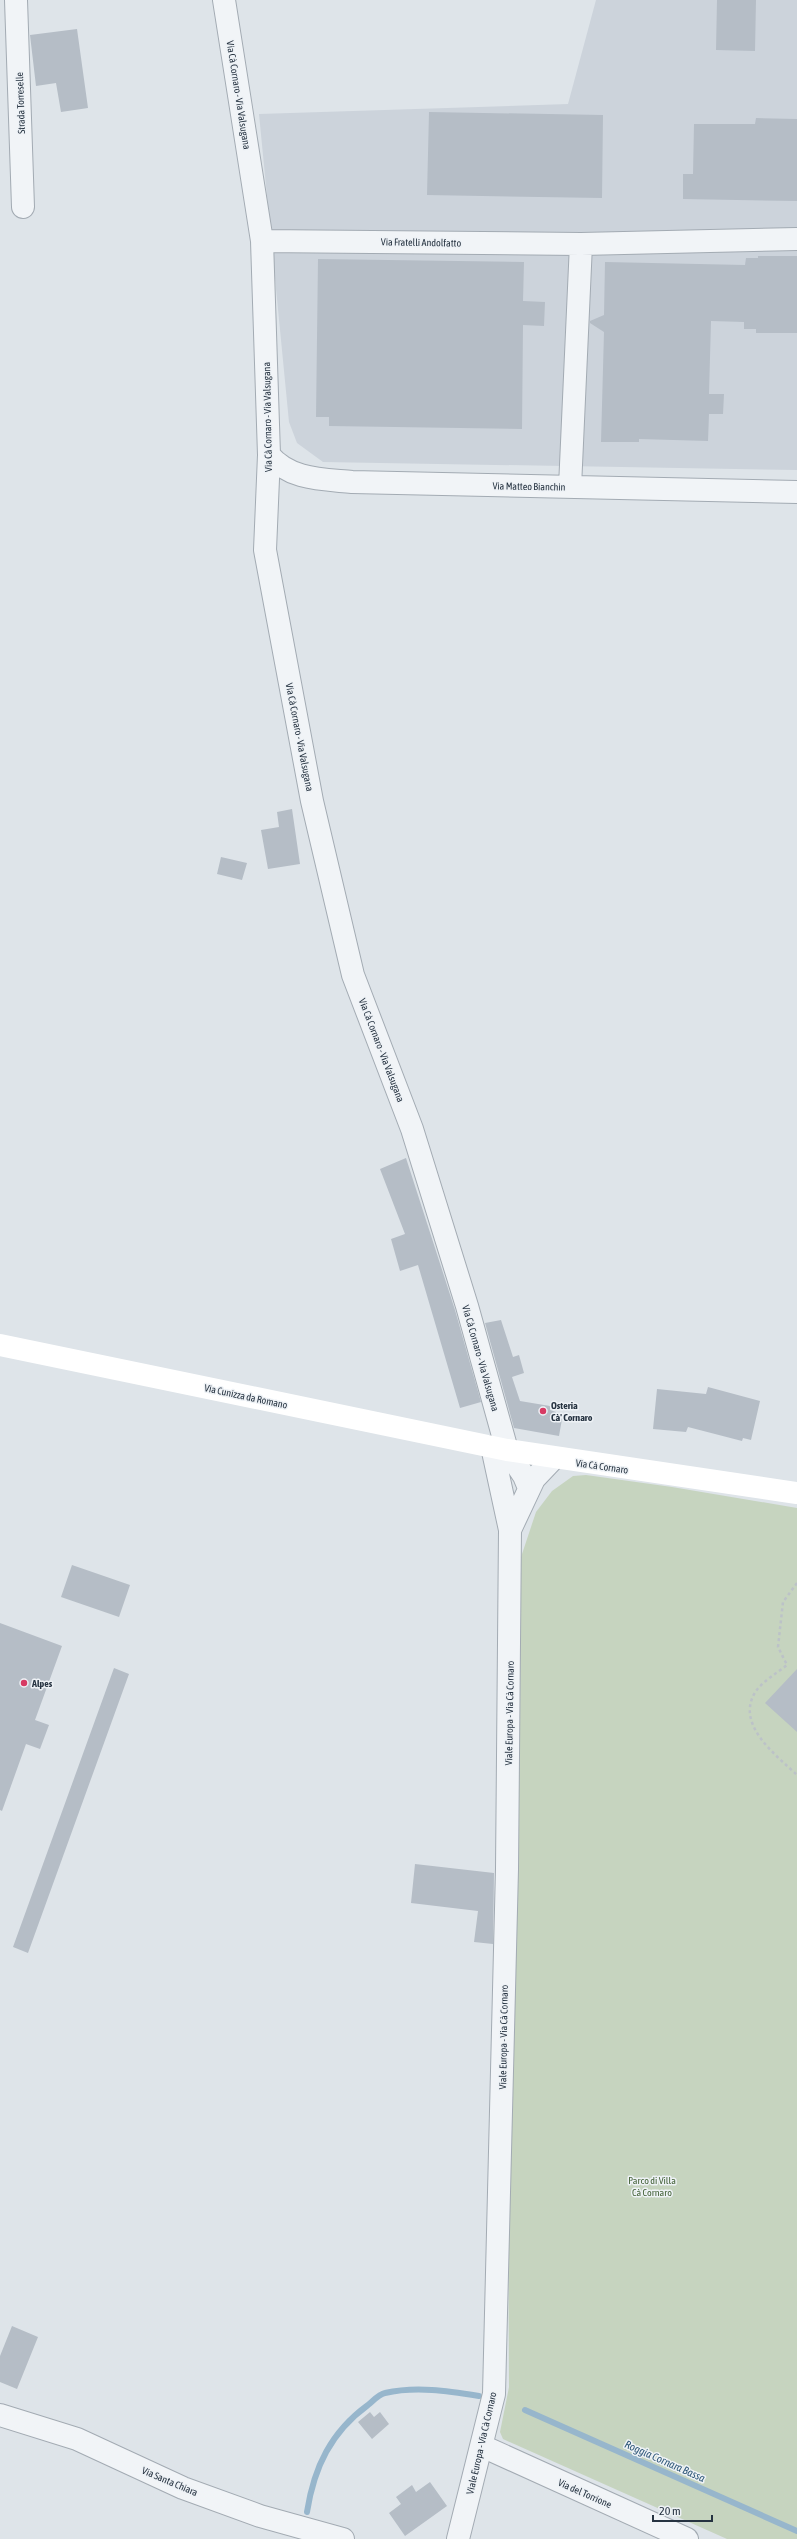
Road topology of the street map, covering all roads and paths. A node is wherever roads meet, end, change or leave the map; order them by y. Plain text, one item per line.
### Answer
1 (16, 0) edge
2 (224, 0) edge
3 (23, 207) dead end
4 (797, 239) edge
5 (262, 241) junction
6 (581, 244) junction
7 (269, 454) junction
8 (570, 487) junction
9 (797, 492) edge
10 (0, 1345) edge
11 (500, 1449) junction
12 (553, 1459) junction
13 (529, 1488) junction
14 (797, 1493) edge
15 (510, 1530) junction
16 (797, 1583) edge
17 (797, 1775) edge
18 (0, 2415) edge
19 (482, 2446) junction
20 (343, 2539) edge
21 (458, 2539) edge
22 (688, 2539) edge

1 - 3 street, Strada Torreselle
2 - 5 street, Via Cà Cornaro - Via Valsugana
4 - 6 street, Via Fratelli Andolfatto
5 - 6 street, Via Fratelli Andolfatto
5 - 7 street, Via Cà Cornaro - Via Valsugana
6 - 8 street
7 - 8 street, Via Matteo Bianchin
7 - 11 street, Via Cà Cornaro - Via Valsugana
8 - 9 street, Via Matteo Bianchin
10 - 11 main road, Via Cunizza da Romano
11 - 12 main road, Via Cà Cornaro
11 - 13 street
11 - 15 street
12 - 13 street
12 - 14 main road, Via Cà Cornaro
13 - 15 street
15 - 19 street, Viale Europa - Via Cà Cornaro
16 - 17 path
18 - 20 street, Via Santa Chiara
19 - 21 street, Viale Europa - Via Cà Cornaro
19 - 22 street, Via del Torrione

